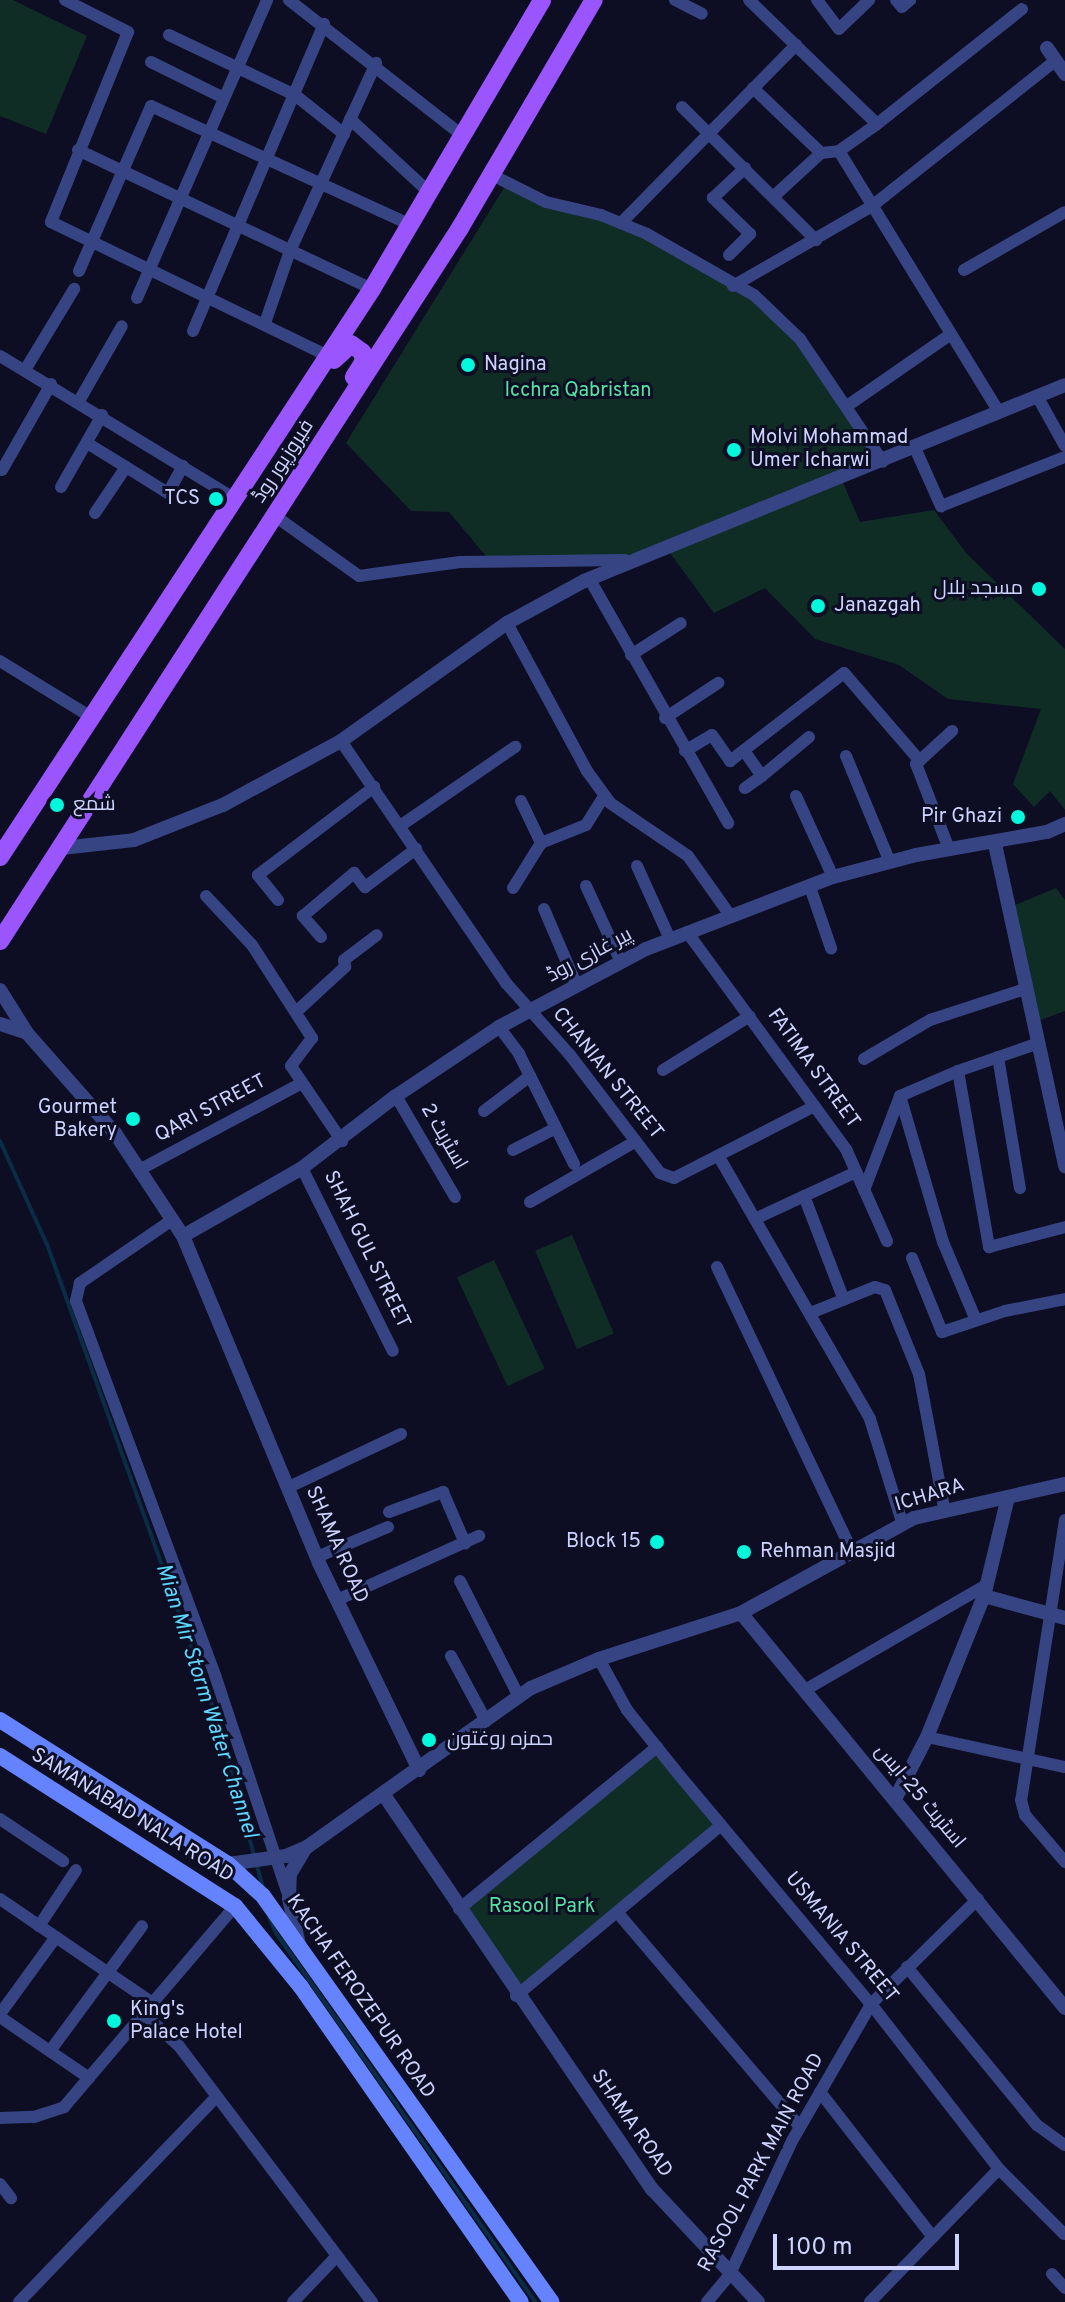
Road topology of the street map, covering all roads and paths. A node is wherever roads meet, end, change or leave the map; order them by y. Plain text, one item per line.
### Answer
1 (267, 0) edge
2 (289, 0) edge
3 (542, 0) edge
4 (594, 0) edge
5 (675, 0) edge
6 (749, 0) edge
7 (817, 0) edge
8 (869, 0) edge
9 (896, 0) edge
10 (910, 0) edge
11 (71, 1) edge
12 (1022, 9) dead end
13 (702, 14) dead end
14 (324, 24) junction
15 (169, 35) dead end
16 (796, 45) junction
17 (1052, 54) joint
18 (151, 62) dead end
19 (376, 63) junction
20 (238, 70) junction
21 (1065, 74) edge
22 (753, 88) junction
23 (295, 95) junction
24 (224, 98) junction
25 (682, 107) dead end
26 (350, 119) junction
27 (877, 124) junction
28 (209, 133) junction
29 (709, 133) junction
30 (344, 134) junction
31 (463, 136) junction
32 (78, 150) junction
33 (839, 151) junction
34 (821, 153) junction
35 (269, 159) junction
36 (745, 168) junction
37 (122, 173) junction
38 (492, 175) junction
39 (322, 182) junction
40 (431, 194) junction
41 (773, 197) junction
42 (180, 198) junction
43 (872, 206) junction
44 (1065, 212) edge
45 (621, 223) junction
46 (411, 225) junction
47 (238, 226) junction
48 (460, 228) junction
49 (816, 240) junction
50 (92, 243) junction
51 (290, 251) junction
52 (729, 255) dead end
53 (149, 270) junction
54 (964, 270) dead end
55 (79, 271) dead end
56 (733, 286) junction
57 (74, 289) dead end
58 (372, 289) junction
59 (207, 297) junction
60 (137, 298) dead end
61 (265, 323) junction
62 (122, 326) dead end
63 (193, 331) dead end
64 (951, 334) junction
65 (0, 356) edge
66 (328, 356) junction
67 (25, 370) junction
68 (51, 384) junction
69 (1065, 385) edge
70 (1037, 396) junction
71 (79, 401) junction
72 (847, 406) junction
73 (999, 412) junction
74 (102, 415) junction
75 (87, 443) junction
76 (1065, 446) edge
77 (915, 448) junction
78 (1065, 457) edge
79 (883, 462) junction
80 (183, 466) junction
81 (126, 467) junction
82 (2, 470) dead end
83 (61, 487) dead end
84 (237, 500) junction
85 (95, 513) dead end
86 (275, 516) junction
87 (625, 560) junction
88 (589, 578) junction
89 (507, 623) junction
90 (681, 623) dead end
91 (631, 655) junction
92 (0, 661) edge
93 (718, 683) dead end
94 (91, 717) junction
95 (665, 718) junction
96 (778, 727) junction
97 (952, 731) dead end
98 (809, 737) dead end
99 (341, 741) junction
100 (515, 747) dead end
101 (685, 751) junction
102 (794, 751) junction
103 (745, 752) junction
104 (846, 756) dead end
105 (920, 761) junction
106 (762, 776) junction
107 (374, 787) junction
108 (745, 788) dead end
109 (604, 796) junction
110 (796, 796) dead end
111 (521, 801) dead end
112 (728, 823) dead end
113 (1065, 824) edge
114 (400, 826) junction
115 (541, 843) junction
116 (995, 844) junction
117 (62, 848) junction
118 (416, 849) junction
119 (949, 849) junction
120 (1, 855) edge
121 (890, 862) junction
122 (637, 866) dead end
123 (833, 877) junction
124 (586, 886) dead end
125 (810, 887) junction
126 (513, 888) dead end
127 (206, 896) dead end
128 (278, 900) dead end
129 (544, 909) dead end
130 (730, 915) junction
131 (687, 932) junction
132 (377, 935) dead end
133 (321, 937) dead end
134 (670, 939) junction
135 (0, 941) edge
136 (831, 948) dead end
137 (621, 962) junction
138 (577, 986) junction
139 (1025, 989) junction
140 (0, 990) edge
141 (529, 1010) junction
142 (296, 1012) junction
143 (750, 1016) junction
144 (0, 1024) edge
145 (499, 1027) junction
146 (27, 1033) junction
147 (1036, 1044) junction
148 (998, 1057) junction
149 (864, 1059) dead end
150 (663, 1070) dead end
151 (958, 1071) junction
152 (530, 1076) junction
153 (302, 1083) junction
154 (396, 1096) junction
155 (900, 1096) junction
156 (815, 1106) junction
157 (484, 1111) dead end
158 (556, 1128) junction
159 (342, 1141) junction
160 (636, 1141) junction
161 (513, 1150) dead end
162 (719, 1157) junction
163 (574, 1164) dead end
164 (1065, 1166) edge
165 (302, 1168) junction
166 (139, 1170) junction
167 (856, 1172) junction
168 (1020, 1188) dead end
169 (864, 1190) junction
170 (804, 1196) junction
171 (455, 1197) dead end
172 (530, 1202) dead end
173 (757, 1218) junction
174 (172, 1220) junction
175 (1065, 1227) edge
176 (183, 1236) junction
177 (887, 1241) dead end
178 (912, 1258) dead end
179 (717, 1267) dead end
180 (1065, 1299) edge
181 (844, 1300) junction
182 (813, 1312) junction
183 (976, 1320) junction
184 (393, 1351) dead end
185 (401, 1434) dead end
186 (1065, 1484) edge
187 (289, 1487) junction
188 (1008, 1497) junction
189 (944, 1508) junction
190 (389, 1512) dead end
191 (1065, 1520) edge
192 (902, 1522) junction
193 (388, 1527) dead end
194 (479, 1536) dead end
195 (465, 1543) junction
196 (852, 1551) junction
197 (317, 1557) junction
198 (460, 1581) dead end
199 (985, 1590) junction
200 (337, 1600) junction
201 (741, 1613) junction
202 (1050, 1615) junction
203 (1065, 1618) edge
204 (451, 1656) dead end
205 (599, 1659) junction
206 (805, 1690) junction
207 (519, 1697) junction
208 (486, 1721) junction
209 (5, 1725) edge
210 (927, 1737) junction
211 (657, 1747) junction
212 (0, 1756) edge
213 (1028, 1760) junction
214 (1065, 1767) edge
215 (419, 1770) junction
216 (384, 1795) junction
217 (895, 1799) junction
218 (0, 1819) edge
219 (721, 1825) junction
220 (307, 1847) junction
221 (277, 1858) junction
222 (1064, 1860) edge
223 (63, 1861) dead end
224 (228, 1864) junction
225 (76, 1870) dead end
226 (289, 1898) junction
227 (0, 1899) edge
228 (978, 1899) junction
229 (235, 1906) junction
230 (459, 1909) junction
231 (617, 1912) junction
232 (39, 1926) junction
233 (142, 1926) dead end
234 (56, 1937) junction
235 (299, 1945) junction
236 (907, 1967) junction
237 (107, 1972) junction
238 (516, 1996) junction
239 (154, 2004) junction
240 (871, 2004) junction
241 (1065, 2008) edge
242 (0, 2015) edge
243 (145, 2015) junction
244 (50, 2051) junction
245 (89, 2078) junction
246 (820, 2092) junction
247 (216, 2097) junction
248 (0, 2118) edge
249 (800, 2127) junction
250 (1065, 2145) edge
251 (999, 2169) junction
252 (0, 2184) edge
253 (11, 2198) dead end
254 (1064, 2234) edge
255 (933, 2237) junction
256 (337, 2256) junction
257 (1052, 2274) dead end
258 (729, 2276) junction
259 (1065, 2288) edge
260 (19, 2302) edge
261 (293, 2302) edge
262 (372, 2302) edge
263 (521, 2302) edge
264 (552, 2302) edge
265 (707, 2302) edge
266 (758, 2302) edge
267 (870, 2302) edge

1 - 20 street
2 - 14 street
3 - 31 main road, فیروزپور روڈ
4 - 38 main road, فیروزپور روڈ
5 - 13 street
6 - 16 street
7 - 8 street
9 - 10 street
11 - 32 street
12 - 27 street
14 - 19 street
14 - 23 street
15 - 20 street
16 - 22 street
16 - 27 street
17 - 21 street
17 - 43 street
18 - 24 street
19 - 26 street
19 - 31 street
20 - 23 street
20 - 24 street
22 - 29 street
22 - 34 street
23 - 30 street
23 - 35 street
24 - 28 street
25 - 29 street
26 - 30 street
26 - 40 street
27 - 33 street
28 - 35 street
28 - 37 street
28 - 42 street
29 - 36 street
29 - 45 street
30 - 39 street
31 - 40 main road, فیروزپور روڈ
32 - 37 street
32 - 50 street
33 - 34 street
33 - 43 street
34 - 41 street
35 - 39 street
35 - 47 street
36 - 41 street
36 - 52 street
37 - 42 street
37 - 50 street
38 - 45 street
38 - 48 main road, فیروزپور روڈ
39 - 46 street
39 - 51 street
40 - 46 main road, فیروزپور روڈ
40 - 48 main road
41 - 49 street
42 - 47 street
42 - 53 street
43 - 49 street
43 - 64 street
44 - 54 street
45 - 56 street
46 - 58 main road, فیروزپور روڈ
47 - 51 street
47 - 59 street
48 - 86 main road, فیروزپور روڈ
49 - 56 street
50 - 53 street
50 - 55 street
51 - 58 street
51 - 61 street
53 - 59 street
53 - 60 street
56 - 72 street
57 - 67 street
58 - 66 main road, فیروزپور روڈ
59 - 61 street
59 - 63 street
61 - 66 street
62 - 71 street
64 - 72 street
64 - 73 street
65 - 67 street
66 - 84 main road, فیروزپور روڈ
67 - 68 street
68 - 71 street
68 - 82 street
69 - 70 street
70 - 73 street
70 - 76 street
71 - 74 street
72 - 79 street
73 - 77 street
74 - 75 street
74 - 80 street
75 - 81 street
75 - 83 street
77 - 78 street
77 - 79 street
79 - 87 street
80 - 81 street
80 - 84 street
81 - 85 street
84 - 86 main road
84 - 94 main road, فیروزپور روڈ
86 - 87 street
86 - 117 main road, فیروزپور روڈ
87 - 88 street
88 - 89 street
88 - 91 street
89 - 99 street
89 - 109 street
90 - 91 street
91 - 95 street
92 - 94 street
93 - 95 street
94 - 120 main road, فیروزپور روڈ
95 - 101 street
96 - 102 street
96 - 103 street
96 - 105 street
97 - 105 street
98 - 102 street
99 - 107 street, CHANIAN STREET
99 - 117 street
100 - 114 street
101 - 103 street
101 - 112 street
102 - 106 street
103 - 106 street
104 - 121 street
105 - 119 street
106 - 108 street
107 - 114 street, CHANIAN STREET
107 - 128 street
109 - 115 street
109 - 130 street
110 - 123 street
111 - 115 street
113 - 116 street, پیر غازی روڈ
114 - 118 street, CHANIAN STREET
115 - 126 street
116 - 119 street, پیر غازی روڈ
116 - 139 street
117 - 135 main road, فیروزپور روڈ
118 - 133 street
118 - 141 street, CHANIAN STREET
119 - 121 street, پیر غازی روڈ
121 - 123 street, پیر غازی روڈ
122 - 134 street
123 - 125 street, پیر غازی روڈ
124 - 137 street
125 - 130 street, پیر غازی روڈ
125 - 136 street
127 - 142 street
129 - 138 street
130 - 131 street, پیر غازی روڈ
131 - 134 street, پیر غازی روڈ
131 - 143 street, FATIMA STREET
132 - 142 street
134 - 137 street, پیر غازی روڈ
137 - 138 street, پیر غازی روڈ
138 - 141 street, پیر غازی روڈ
139 - 147 street
139 - 149 street
140 - 146 street, SHAMA ROAD
141 - 145 street, پیر غازی روڈ
141 - 160 street, CHANIAN STREET
142 - 153 street
143 - 150 street
143 - 156 street, FATIMA STREET
144 - 146 street, SHAMA ROAD
145 - 152 street
145 - 154 street, پیر غازی روڈ
146 - 166 street, SHAMA ROAD
147 - 148 street
147 - 164 street
148 - 151 street
148 - 168 street
151 - 155 street
151 - 175 street
152 - 157 street
152 - 158 street
153 - 159 street
153 - 166 street, QARI STREET
154 - 159 street, پیر غازی روڈ
154 - 171 street, اسٹریٹ 2
155 - 169 street
155 - 183 street
156 - 162 street, CHANIAN STREET
156 - 167 street, FATIMA STREET
158 - 161 street
158 - 163 street
159 - 165 street, پیر غازی روڈ
160 - 162 street, CHANIAN STREET
160 - 172 street
162 - 173 street
165 - 176 street, پیر غازی روڈ
165 - 184 street, SHAH GUL STREET
166 - 174 street, SHAMA ROAD
167 - 169 street, FATIMA STREET
167 - 170 street
169 - 177 street, FATIMA STREET
170 - 173 street
170 - 181 street
173 - 182 street
174 - 176 street, SHAMA ROAD
174 - 221 street
176 - 187 street, SHAMA ROAD
178 - 183 street
179 - 196 street
180 - 183 street
181 - 182 street
181 - 189 street
182 - 192 street
185 - 187 street
186 - 188 street, ICHARA
187 - 197 street, SHAMA ROAD
188 - 189 street, ICHARA
188 - 199 street
189 - 192 street, ICHARA
190 - 195 street
191 - 202 street
192 - 196 street, ICHARA
193 - 197 street
194 - 195 street
195 - 200 street
196 - 201 street, ICHARA
197 - 200 street, SHAMA ROAD
198 - 207 street
199 - 202 street
199 - 206 street
199 - 210 street
200 - 215 street, SHAMA ROAD
201 - 205 street
201 - 206 street, اسٹریٹ 25-ایس
202 - 203 street
202 - 213 street
204 - 208 street
205 - 207 street
205 - 211 street, USMANIA STREET
206 - 217 street, اسٹریٹ 25-ایس
207 - 208 street
208 - 215 street
209 - 224 main road, KACHA FEROZEPUR ROAD
210 - 213 street
210 - 217 street
211 - 219 street, USMANIA STREET
211 - 230 street
212 - 229 main road, SAMANABAD NALA ROAD
213 - 214 street
213 - 222 street
215 - 216 street
216 - 220 street
216 - 230 street, SHAMA ROAD
217 - 228 street, اسٹریٹ 25-ایس
218 - 223 street
219 - 231 street
219 - 240 street, USMANIA STREET
220 - 221 street
220 - 226 street
221 - 224 street
221 - 226 street
224 - 235 main road, KACHA FEROZEPUR ROAD
225 - 232 street
226 - 235 street
227 - 232 street
228 - 236 street, RASOOL PARK MAIN ROAD
228 - 241 street, اسٹریٹ 25-ایس
229 - 239 street
229 - 263 main road, SAMANABAD NALA ROAD
230 - 238 street, SHAMA ROAD
231 - 238 street
231 - 249 street
232 - 234 street
233 - 237 street
234 - 237 street
234 - 242 street
235 - 264 main road, KACHA FEROZEPUR ROAD
236 - 240 street, RASOOL PARK MAIN ROAD
236 - 250 street
237 - 239 street
237 - 244 street
238 - 258 street, SHAMA ROAD
239 - 243 street
240 - 246 street, RASOOL PARK MAIN ROAD
240 - 251 street, USMANIA STREET
242 - 244 street
243 - 245 street
243 - 247 street
244 - 245 street
245 - 248 street
246 - 249 street, RASOOL PARK MAIN ROAD
246 - 255 street
247 - 256 street
247 - 260 street
249 - 258 street, RASOOL PARK MAIN ROAD
251 - 254 street, USMANIA STREET
251 - 255 street
252 - 253 street
255 - 267 street
256 - 261 street
256 - 262 street
257 - 259 street
258 - 265 street, RASOOL PARK MAIN ROAD
258 - 266 street, SHAMA ROAD

